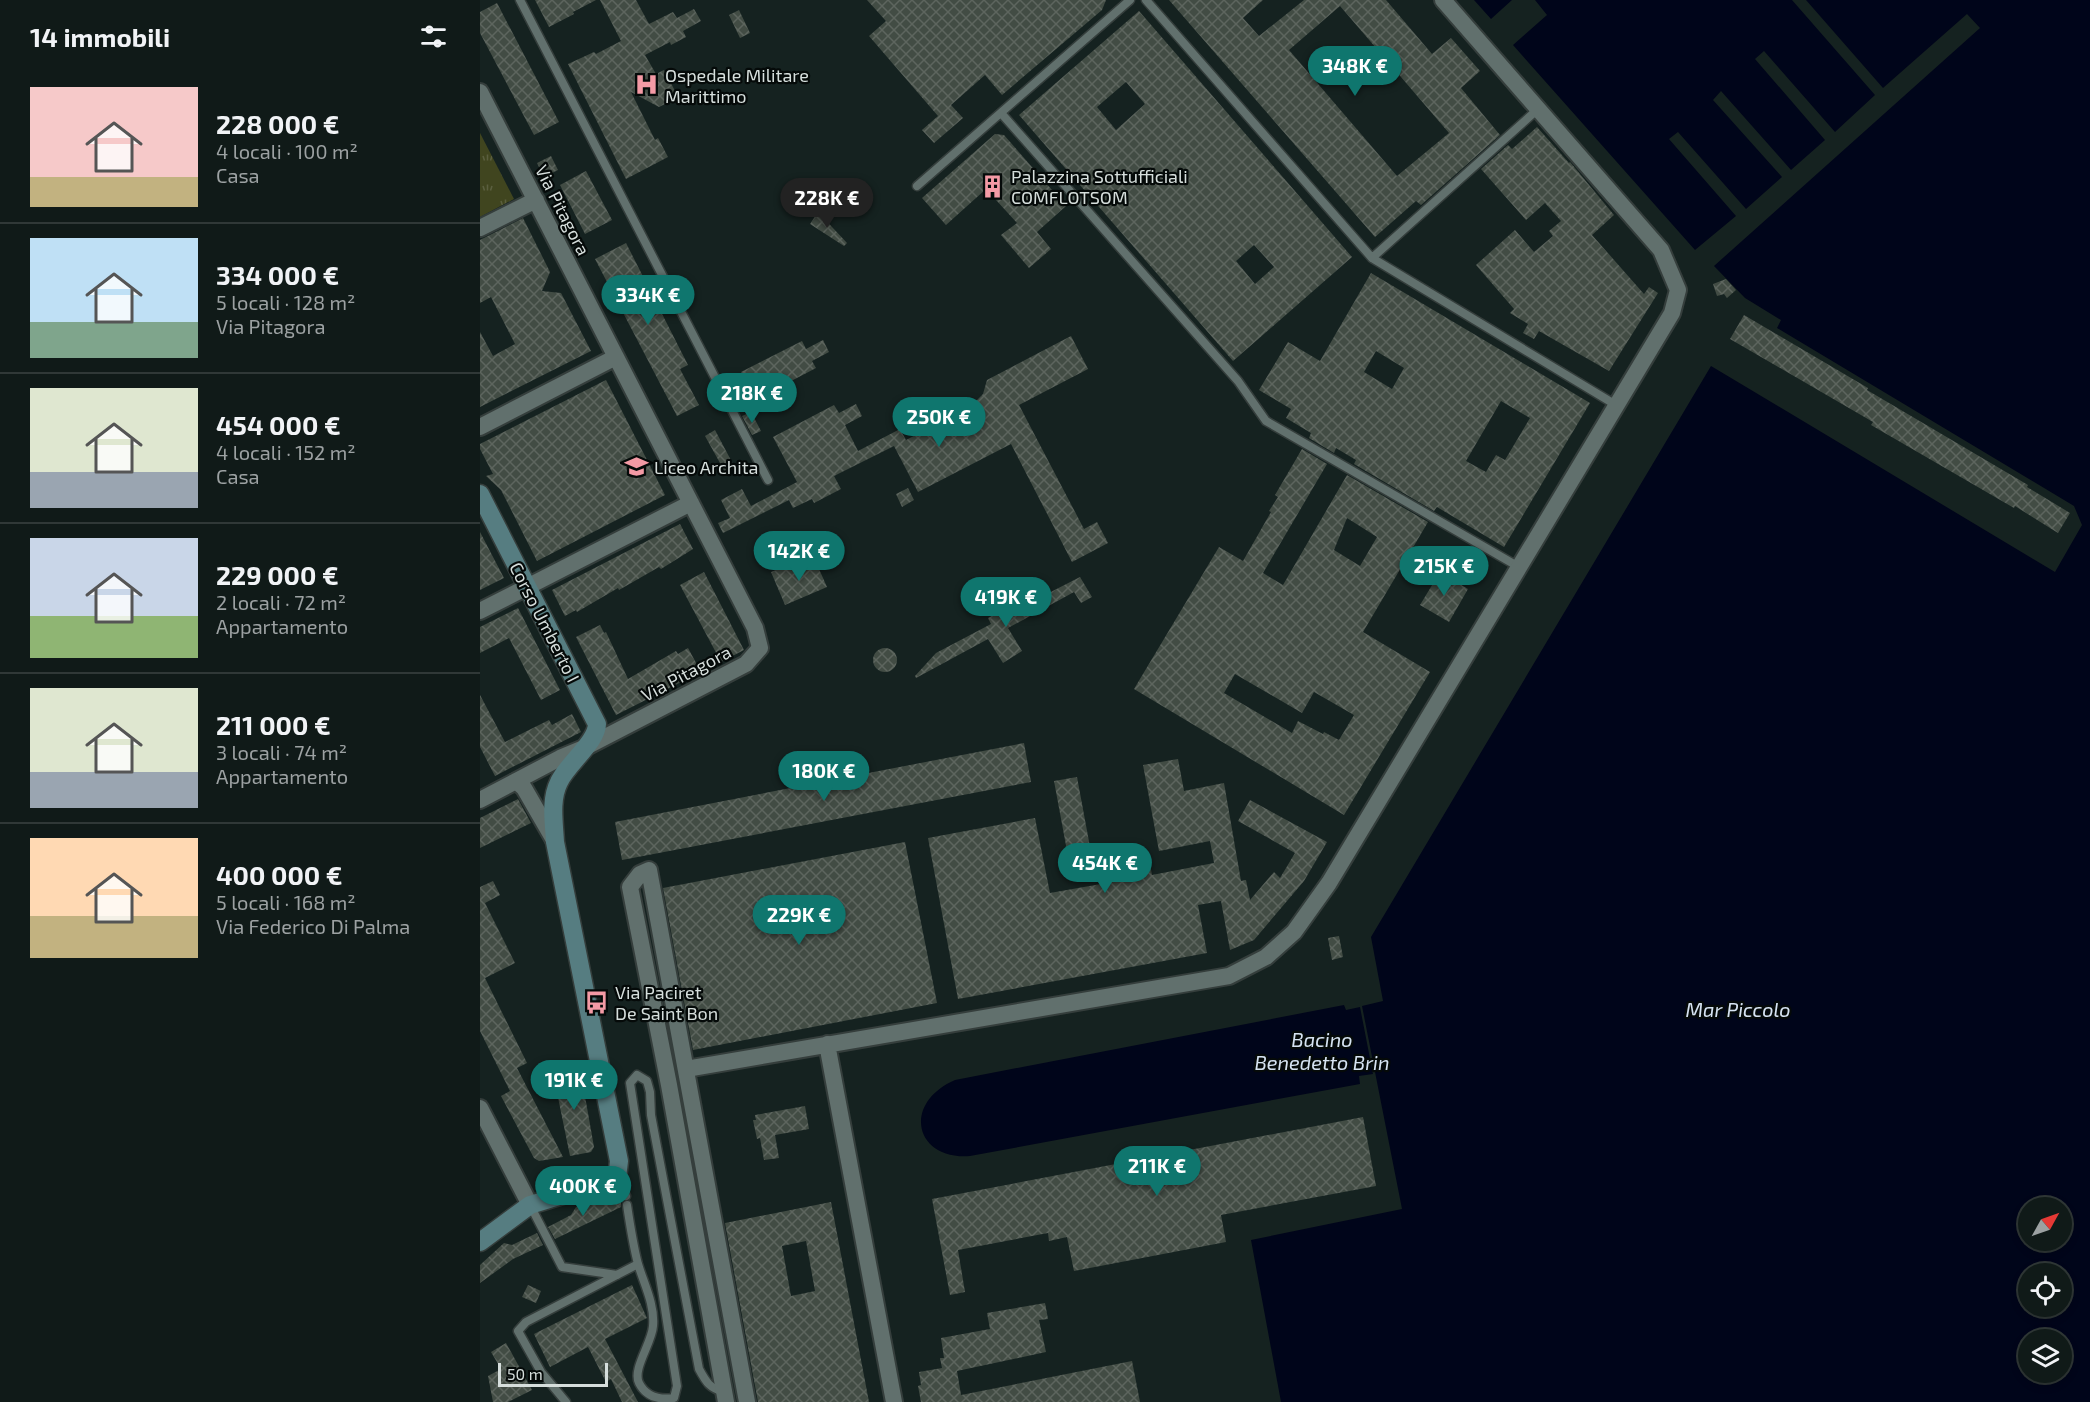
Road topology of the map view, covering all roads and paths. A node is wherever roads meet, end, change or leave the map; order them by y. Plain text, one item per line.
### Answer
1 (520, 0) edge
2 (1130, 0) edge
3 (1146, 0) edge
4 (1443, 0) edge
5 (480, 92) edge
6 (1538, 109) junction
7 (1001, 113) junction
8 (917, 186) dead end
9 (536, 200) junction
10 (480, 228) edge
11 (1372, 258) junction
12 (616, 357) junction
13 (1616, 405) junction
14 (480, 427) edge
15 (768, 480) dead end
16 (480, 494) edge
17 (691, 503) junction
18 (1519, 567) junction
19 (527, 586) junction
20 (480, 611) edge
21 (584, 748) junction
22 (516, 781) junction
23 (480, 800) edge
24 (555, 842) junction
25 (827, 1044) junction
26 (686, 1069) junction
27 (480, 1108) edge
28 (617, 1178) junction
29 (626, 1196) dead end
30 (530, 1205) junction
31 (627, 1205) dead end
32 (480, 1242) edge
33 (638, 1264) junction
34 (617, 1275) junction
35 (725, 1397) edge
36 (566, 1402) edge
37 (747, 1402) edge
38 (894, 1402) edge

1 - 15 lane
2 - 7 lane
3 - 11 lane
4 - 6 street
5 - 9 street, Via Pitagora
6 - 11 lane
6 - 13 street
7 - 8 lane
7 - 18 lane
9 - 10 street
9 - 12 street, Via Pitagora
11 - 13 lane
12 - 14 street
12 - 17 street, Via Pitagora
13 - 18 street
16 - 19 main road, Corso Umberto I
17 - 19 street
17 - 21 street, Via Pitagora
18 - 25 street
19 - 20 street
19 - 21 main road, Corso Umberto I
21 - 22 street
21 - 24 main road, Corso Umberto I
22 - 23 street
22 - 24 street
24 - 28 main road, Corso Umberto I
25 - 26 street
25 - 38 street
26 - 35 street
26 - 37 street
27 - 30 street
28 - 29 lane
28 - 30 main road
30 - 32 main road
30 - 34 lane
31 - 33 lane
33 - 34 lane
33 - 35 lane
34 - 36 lane

